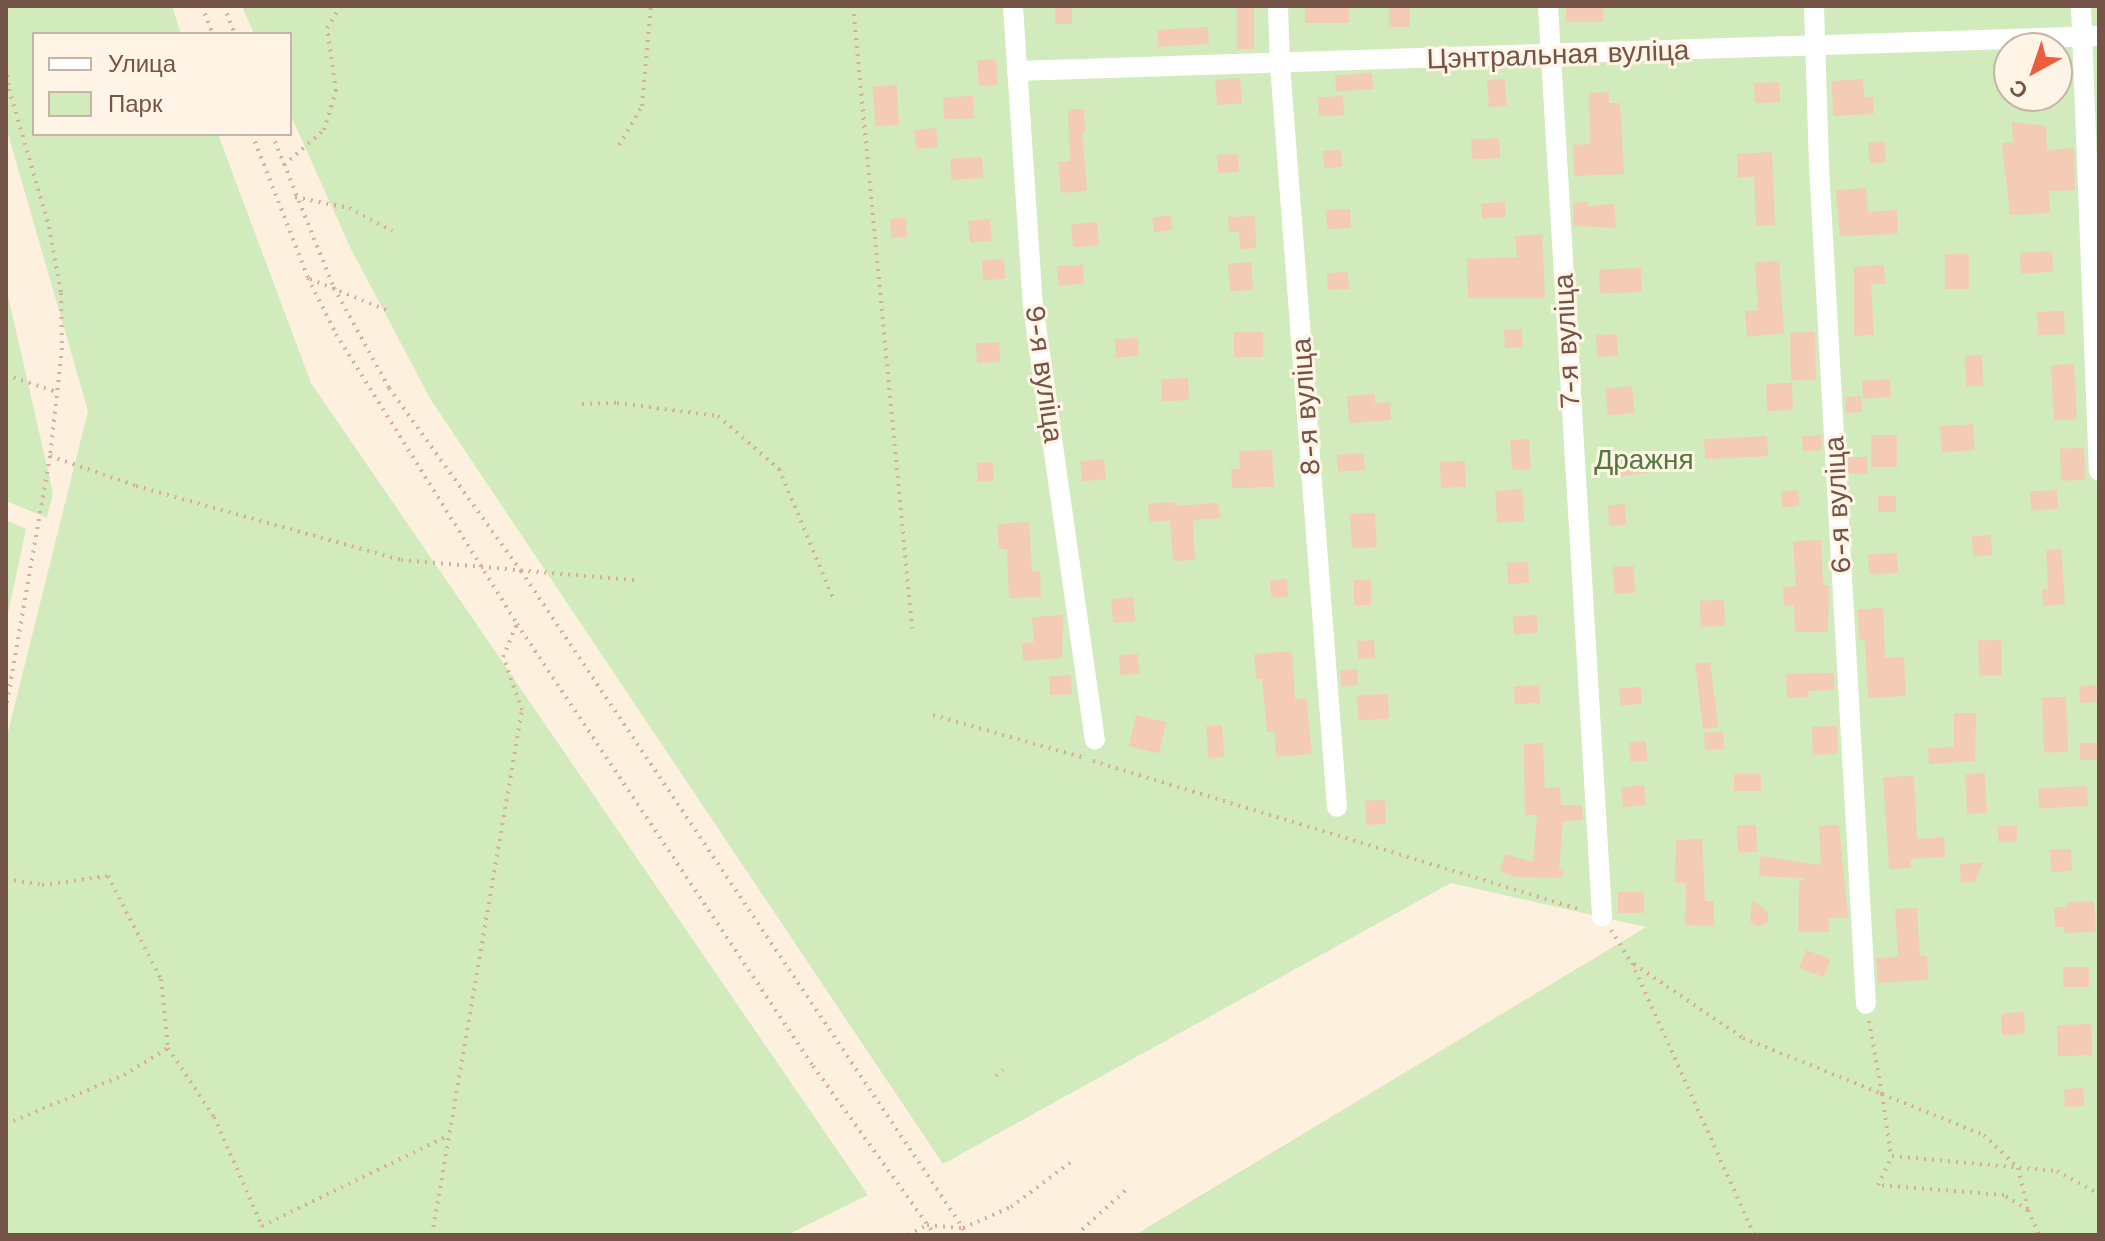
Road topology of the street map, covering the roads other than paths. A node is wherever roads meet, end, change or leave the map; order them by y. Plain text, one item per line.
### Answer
1 (1013, 6) edge
2 (1278, 6) edge
3 (1548, 6) edge
4 (1814, 6) edge
5 (2081, 6) edge
6 (2091, 37) edge
7 (1815, 46) junction
8 (1550, 56) junction
9 (1280, 65) junction
10 (1017, 71) junction
11 (2099, 471) edge
12 (1095, 740) dead end
13 (1337, 807) dead end
14 (1602, 916) road end
15 (1866, 1004) road end

1 - 10 street, 9-я вуліца
2 - 9 street, 8-я вуліца
3 - 8 street, 7-я вуліца
4 - 7 street, 6-я вуліца
5 - 6 street
6 - 7 street, Цэнтральная вуліца
6 - 11 street
7 - 8 street, Цэнтральная вуліца
7 - 15 street, 6-я вуліца
8 - 9 street, Цэнтральная вуліца
8 - 14 street, 7-я вуліца
9 - 10 street, Цэнтральная вуліца
9 - 13 street, 8-я вуліца
10 - 12 street, 9-я вуліца

